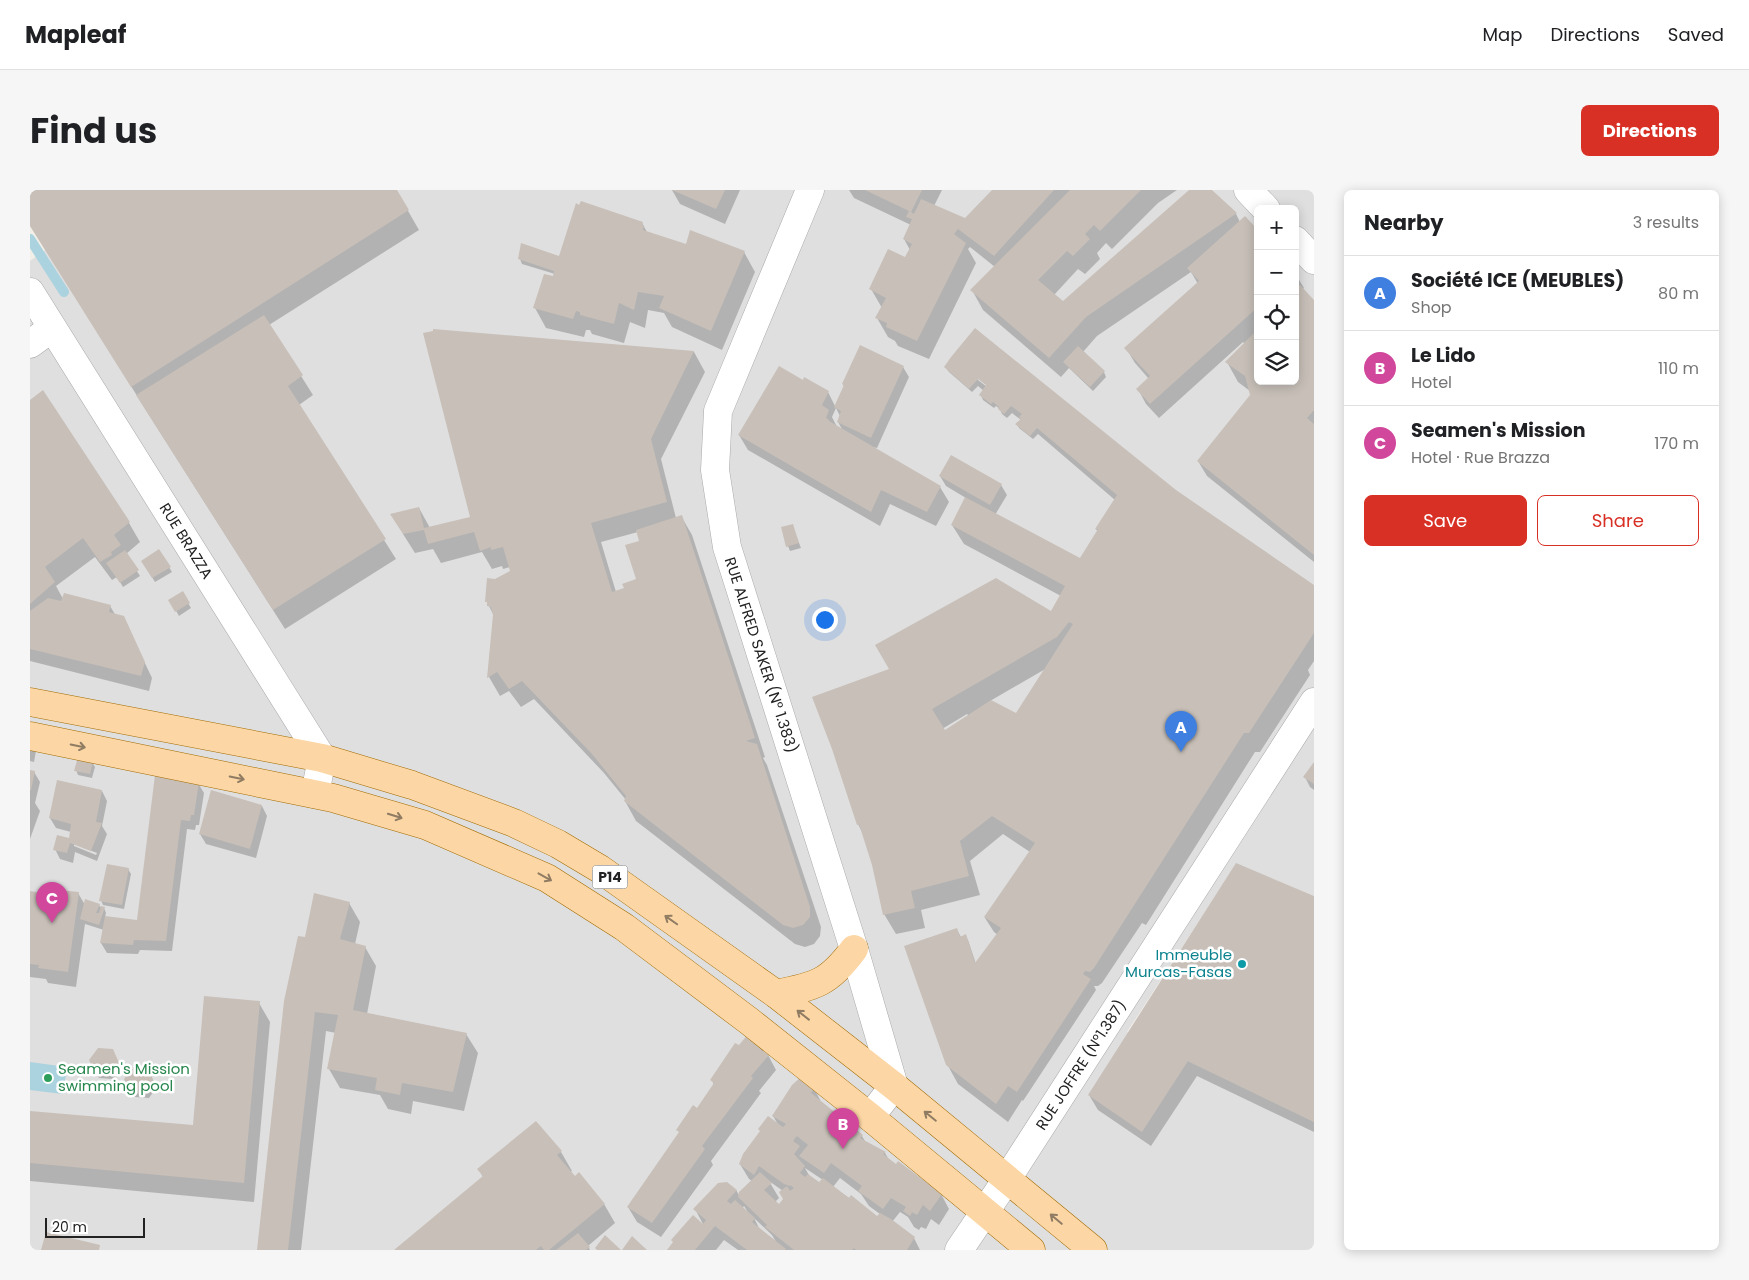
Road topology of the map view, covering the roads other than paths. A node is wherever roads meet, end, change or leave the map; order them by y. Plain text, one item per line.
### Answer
1 (810, 190) edge
2 (1248, 190) edge
3 (1262, 205) edge
4 (1299, 244) edge
5 (1314, 260) edge
6 (30, 292) edge
7 (52, 328) junction
8 (30, 344) edge
9 (30, 702) edge
10 (1314, 702) edge
11 (30, 736) edge
12 (322, 758) junction
13 (315, 794) junction
14 (854, 949) junction
15 (776, 994) junction
16 (894, 1086) junction
17 (870, 1117) junction
18 (1008, 1179) junction
19 (985, 1211) junction
20 (959, 1250) edge
21 (1032, 1250) edge
22 (1093, 1250) edge

1 - 14 street, RUE ALFRED SAKER (N° 1.383)
2 - 3 street
4 - 5 street
6 - 7 street, RUE BRAZZA
7 - 8 street
7 - 12 street, RUE BRAZZA
9 - 12 main road, P14
10 - 18 street, RUE JOFFRE (N°1.387)
11 -> 13 main road, P14
12 - 13 street
15 -> 12 main road, P14
13 -> 17 main road, P14
14 - 15 main road
14 - 16 street, RUE ALFRED SAKER (N° 1.383)
16 -> 15 main road, P14
16 - 17 street
18 -> 16 main road, P14
17 - 19 main road, P14
18 - 19 street, RUE JOFFRE (N°1.387)
22 -> 18 main road, P14
19 - 20 street, RUE JOFFRE (N°1.387)
19 - 21 main road, P14

